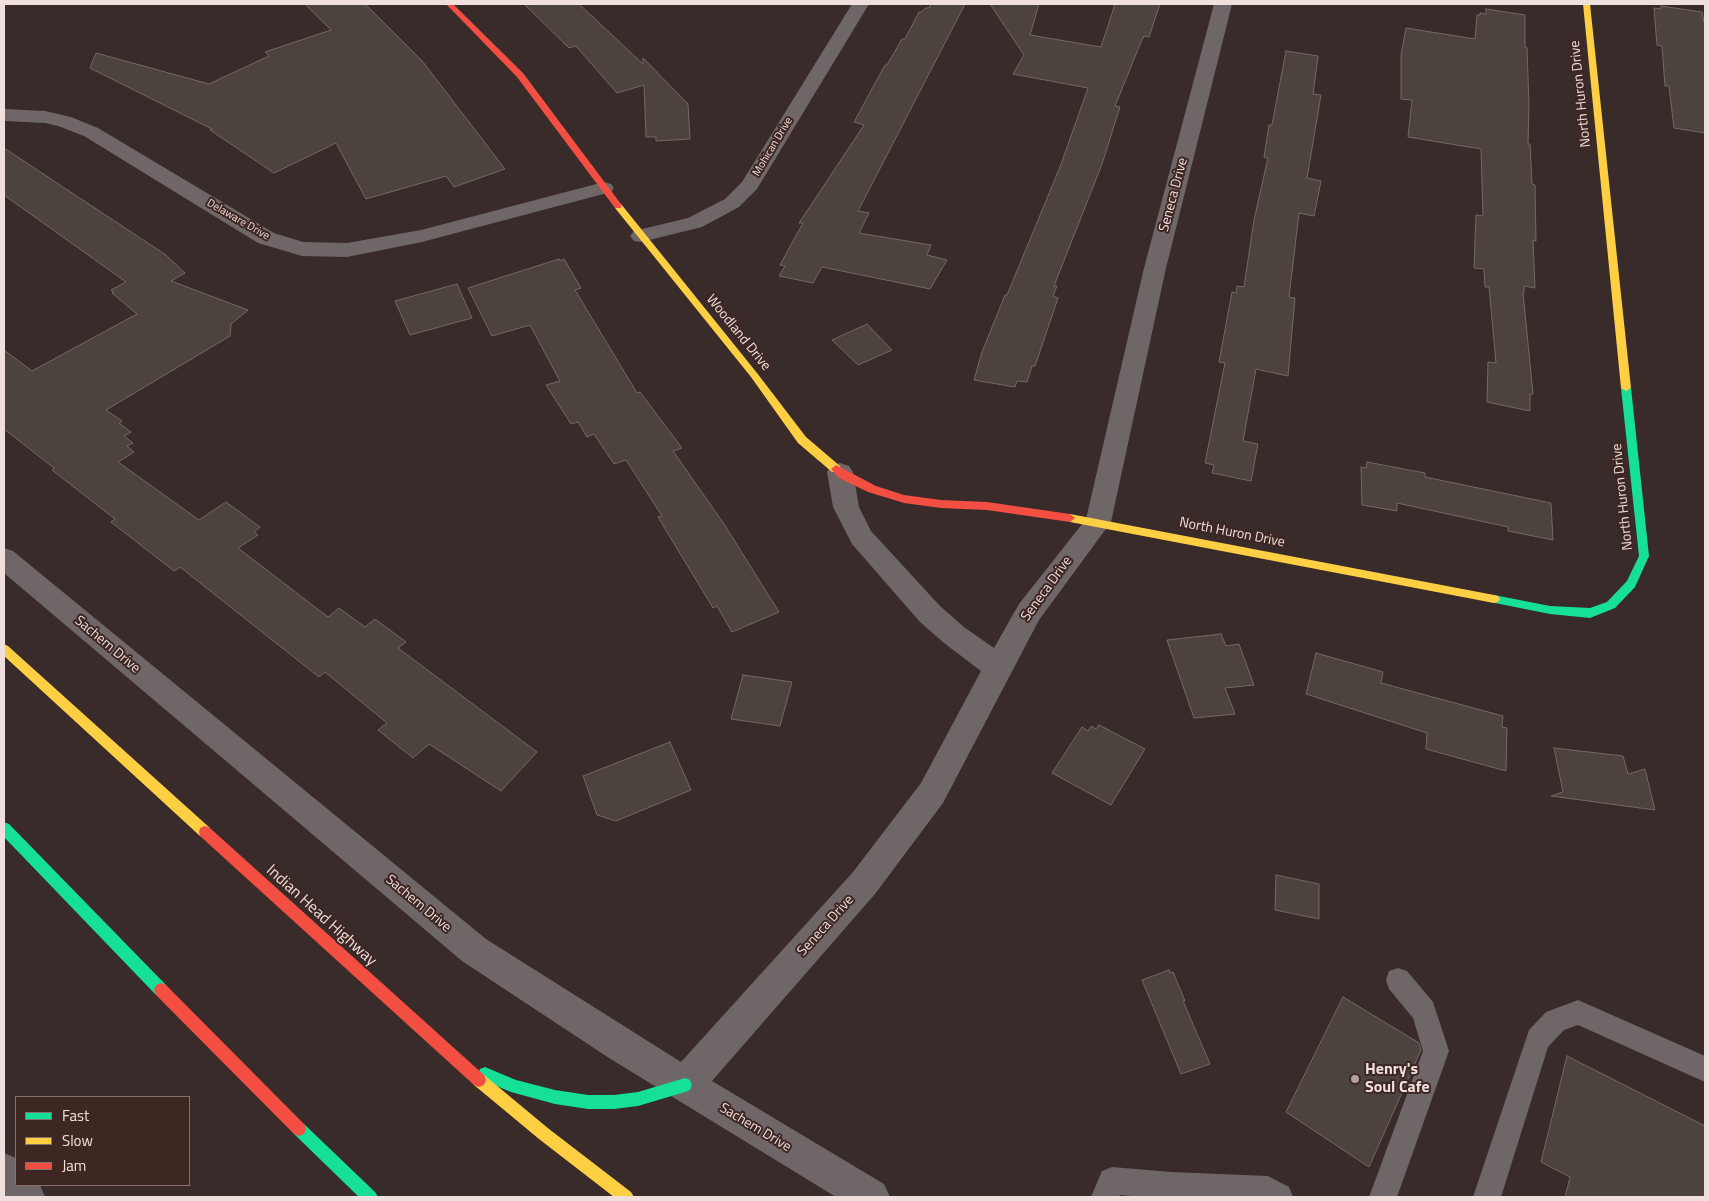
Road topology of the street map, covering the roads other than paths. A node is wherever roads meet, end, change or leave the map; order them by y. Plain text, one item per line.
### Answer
1 (449, 4) edge
2 (860, 4) edge
3 (1223, 4) edge
4 (1586, 4) edge
5 (4, 115) edge
6 (604, 188) junction
7 (641, 236) junction
8 (840, 472) junction
9 (1098, 522) junction
10 (4, 558) edge
11 (4, 649) edge
12 (998, 667) junction
13 (4, 828) edge
14 (1398, 980) dead end
15 (455, 1060) junction
16 (1705, 1069) edge
17 (685, 1085) junction
18 (4, 1172) edge
19 (15, 1184) edge
20 (16, 1186) edge
21 (26, 1197) edge
22 (370, 1197) edge
23 (626, 1197) edge
24 (871, 1197) edge
25 (1105, 1197) edge
26 (1279, 1197) edge
27 (1383, 1197) edge
28 (1487, 1197) edge

1 - 6 street, Woodland Drive
2 - 7 street, Mohican Drive
3 - 9 street, Seneca Drive
4 - 9 street, North Huron Drive
5 - 6 street, Delaware Drive
6 - 7 street, Woodland Drive
7 - 8 street, Woodland Drive
8 - 9 street, Woodland Drive
8 - 12 street
9 - 12 street, Seneca Drive
10 - 17 street, Sachem Drive
11 - 15 street, Indian Head Highway
12 - 17 street, Seneca Drive
13 - 22 street
14 - 27 lane
15 - 17 street
15 - 23 street, Indian Head Highway
16 - 28 lane
17 - 24 street, Sachem Drive
18 - 19 street
20 - 21 street
25 - 26 lane

